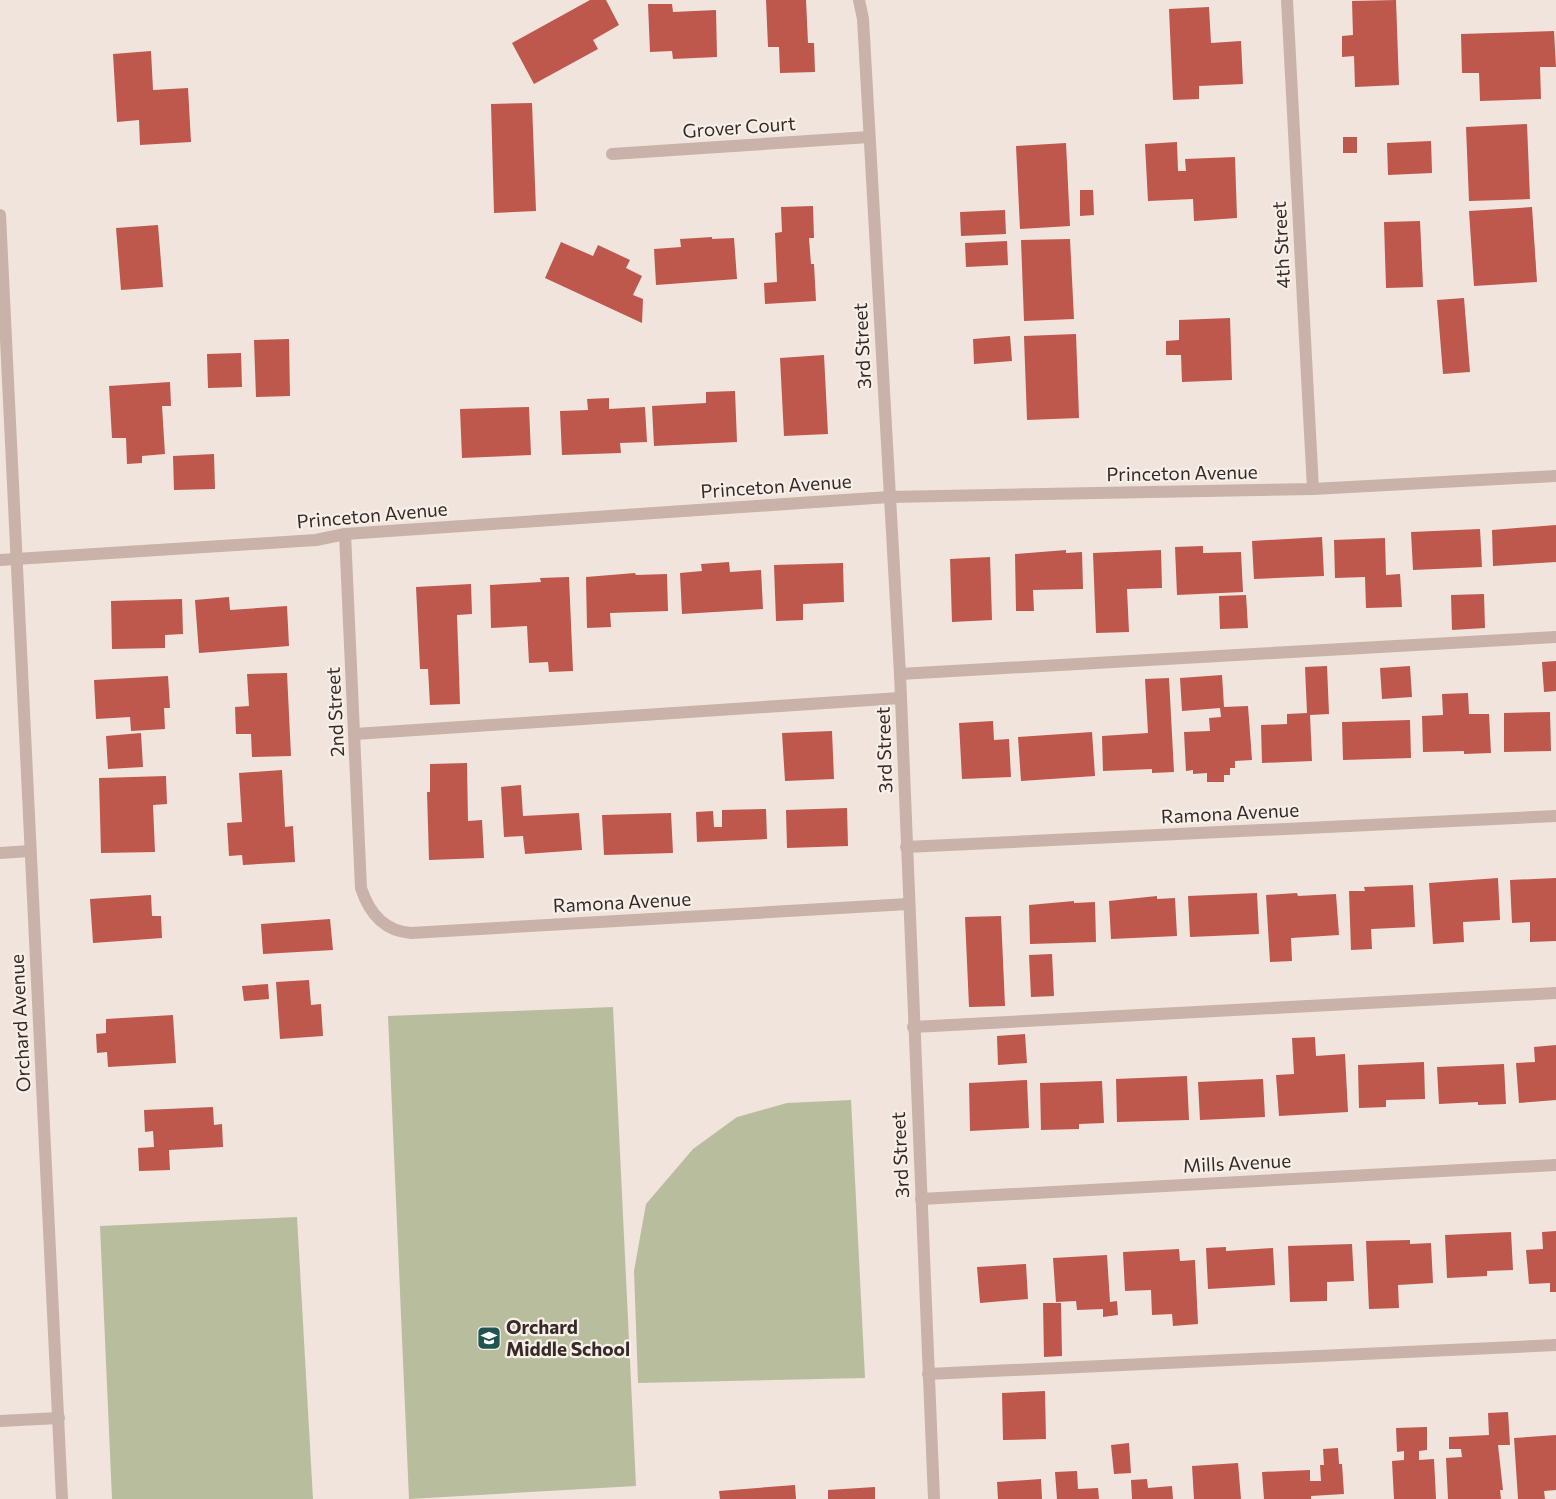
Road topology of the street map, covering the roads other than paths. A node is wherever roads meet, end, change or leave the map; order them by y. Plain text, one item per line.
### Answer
1 (859, 0) edge
2 (1287, 0) edge
3 (869, 137) junction
4 (612, 154) dead end
5 (0, 215) edge
6 (1556, 476) edge
7 (1313, 489) junction
8 (889, 497) junction
9 (345, 534) junction
10 (16, 559) junction
11 (0, 560) edge
12 (1556, 637) edge
13 (900, 674) junction
14 (900, 698) junction
15 (355, 734) junction
16 (1556, 816) edge
17 (906, 847) junction
18 (30, 851) junction
19 (0, 853) edge
20 (362, 888) joint
21 (908, 904) junction
22 (1556, 992) edge
23 (913, 1027) junction
24 (1556, 1165) edge
25 (921, 1199) junction
26 (1556, 1345) edge
27 (928, 1374) junction
28 (59, 1418) junction
29 (0, 1421) edge
30 (62, 1499) edge
31 (934, 1499) edge

1 - 3 street, 3rd Street
2 - 7 street, 4th Street
3 - 4 street, Grover Court
3 - 8 street, 3rd Street
5 - 10 street, Orchard Avenue
6 - 7 street, Princeton Avenue
7 - 8 street, Princeton Avenue
8 - 9 street, Princeton Avenue
8 - 13 street, 3rd Street
9 - 10 street, Princeton Avenue
9 - 15 street, 2nd Street
10 - 11 street, Princeton Avenue
10 - 18 street, Orchard Avenue
12 - 13 street
13 - 14 street, 3rd Street
14 - 15 street
14 - 17 street, 3rd Street
15 - 20 street, 2nd Street
16 - 17 street, Ramona Avenue
17 - 21 street, 3rd Street
18 - 19 street
18 - 28 street, Orchard Avenue
20 - 21 street, Ramona Avenue
21 - 23 street, 3rd Street
22 - 23 street
23 - 25 street, 3rd Street
24 - 25 street, Mills Avenue
25 - 27 street, 3rd Street
26 - 27 street
27 - 31 street, 3rd Street
28 - 29 street
28 - 30 street, Orchard Avenue

